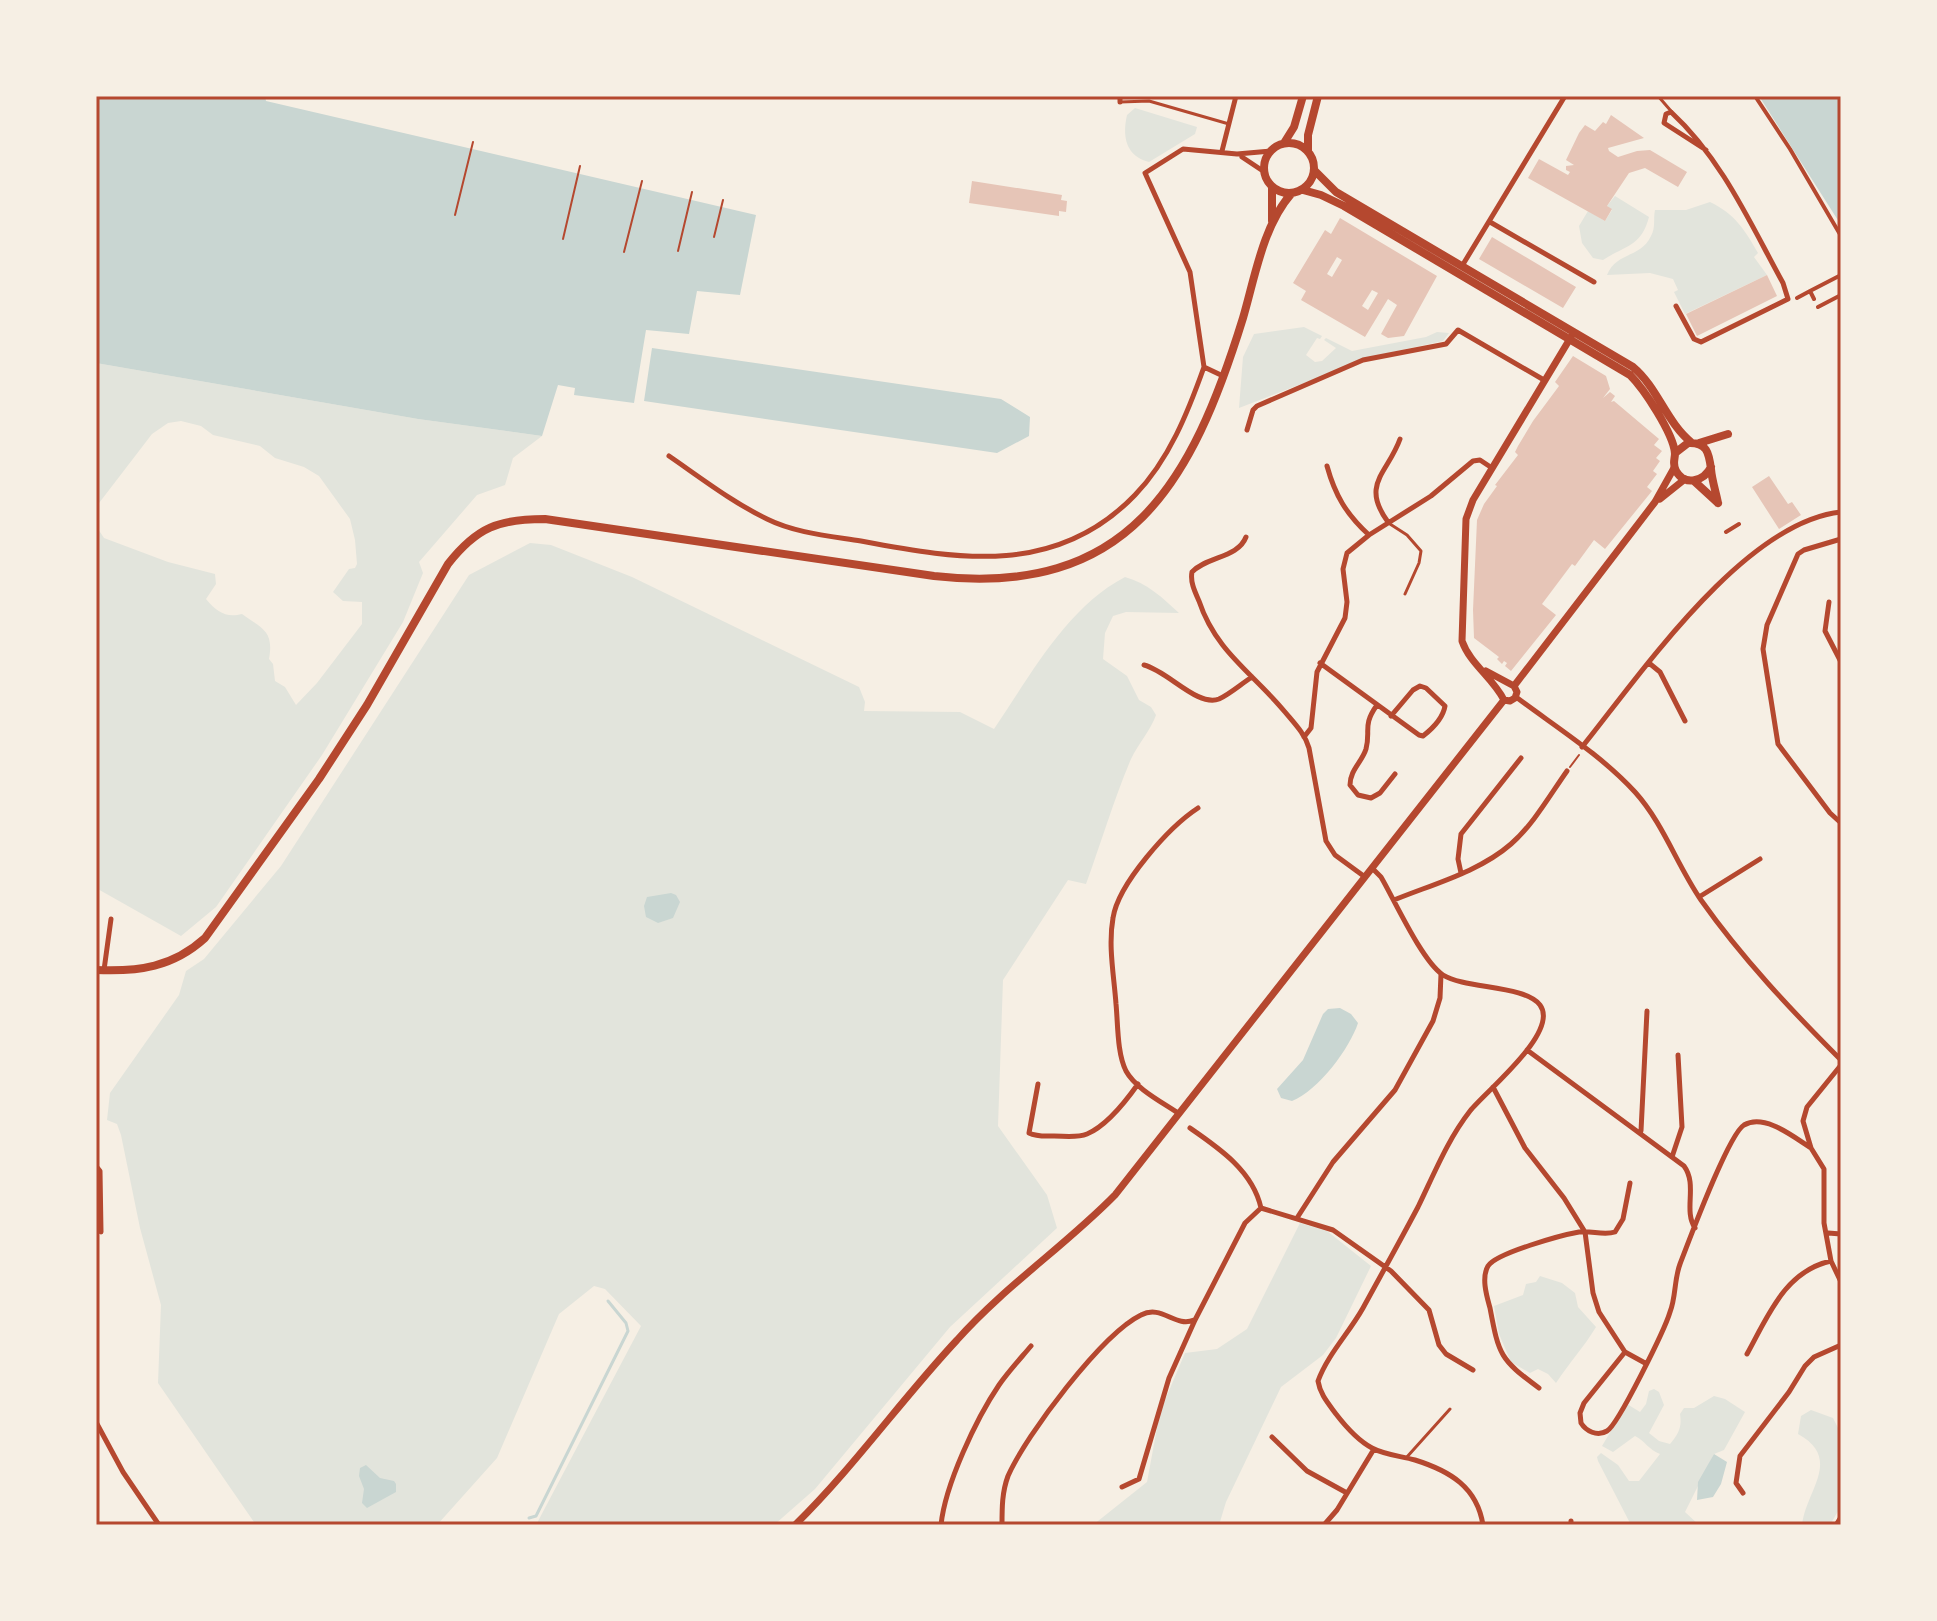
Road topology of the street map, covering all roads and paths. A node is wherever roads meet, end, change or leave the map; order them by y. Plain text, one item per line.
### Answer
1 (1236, 96) edge
2 (1303, 96) edge
3 (1318, 96) edge
4 (1565, 96) edge
5 (1658, 96) edge
6 (1755, 96) edge
7 (1120, 99) edge
8 (1671, 112) junction
9 (1229, 124) junction
10 (473, 142) dead end
11 (1284, 143) junction
12 (1706, 150) junction
13 (1222, 151) junction
14 (1271, 151) junction
15 (1308, 151) junction
16 (1237, 154) junction
17 (580, 166) dead end
18 (1314, 170) junction
19 (1263, 171) junction
20 (642, 181) dead end
21 (1272, 187) junction
22 (1303, 190) junction
23 (692, 192) dead end
24 (1291, 194) junction
25 (723, 200) dead end
26 (455, 215) dead end
27 (1490, 222) junction
28 (1271, 226) junction
29 (1841, 236) edge
30 (714, 237) dead end
31 (563, 239) dead end
32 (678, 251) dead end
33 (624, 252) dead end
34 (1459, 270) junction
35 (1841, 275) edge
36 (1594, 282) dead end
37 (1810, 291) junction
38 (1841, 295) edge
39 (1797, 298) dead end
40 (1814, 299) dead end
41 (1676, 306) dead end
42 (1818, 307) dead end
43 (1572, 336) junction
44 (1204, 367) junction
45 (1223, 376) junction
46 (1544, 380) junction
47 (1247, 430) dead end
48 (1400, 439) dead end
49 (1695, 443) junction
50 (1675, 453) junction
51 (669, 456) dead end
52 (1710, 456) junction
53 (1327, 466) dead end
54 (1711, 467) junction
55 (1492, 468) junction
56 (1674, 468) junction
57 (1689, 480) junction
58 (1655, 502) junction
59 (1841, 512) edge
60 (1388, 522) junction
61 (1739, 524) dead end
62 (1726, 532) dead end
63 (1369, 535) junction
64 (1246, 537) dead end
65 (1841, 539) edge
66 (1405, 594) dead end
67 (1829, 602) dead end
68 (1841, 662) edge
69 (1320, 663) junction
70 (1649, 663) junction
71 (1144, 665) dead end
72 (1481, 669) junction
73 (1252, 677) junction
74 (1510, 685) junction
75 (1502, 696) junction
76 (1516, 697) junction
77 (1377, 705) junction
78 (1391, 716) junction
79 (1685, 721) dead end
80 (1304, 737) junction
81 (1582, 747) junction
82 (1579, 755) dead end
83 (1521, 758) dead end
84 (1567, 771) joint
85 (1395, 774) dead end
86 (1198, 808) dead end
87 (1841, 823) edge
88 (1760, 859) dead end
89 (1372, 868) junction
90 (1461, 873) junction
91 (1365, 877) junction
92 (1699, 897) junction
93 (1394, 900) junction
94 (111, 919) dead end
95 (100, 971) edge
96 (1441, 974) junction
97 (1647, 1011) dead end
98 (1527, 1050) junction
99 (1678, 1055) dead end
100 (1841, 1062) edge
101 (1038, 1084) dead end
102 (1138, 1084) junction
103 (1493, 1087) junction
104 (1178, 1113) junction
105 (1190, 1128) dead end
106 (1641, 1132) junction
107 (1811, 1148) junction
108 (1672, 1157) junction
109 (96, 1166) edge
110 (1630, 1183) dead end
111 (1261, 1208) junction
112 (1297, 1218) junction
113 (1695, 1228) junction
114 (101, 1232) dead end
115 (1585, 1232) junction
116 (1828, 1233) junction
117 (1841, 1234) edge
118 (1831, 1261) junction
119 (1385, 1267) junction
120 (1841, 1282) edge
121 (1195, 1320) junction
122 (1841, 1345) edge
123 (1031, 1346) dead end
124 (1625, 1352) junction
125 (1747, 1354) dead end
126 (1645, 1363) junction
127 (1473, 1370) dead end
128 (1539, 1388) dead end
129 (1450, 1409) dead end
130 (96, 1422) edge
131 (1272, 1437) dead end
132 (1374, 1449) junction
133 (1406, 1458) junction
134 (1122, 1487) dead end
135 (1347, 1493) junction
136 (1743, 1493) dead end
137 (1841, 1517) edge
138 (159, 1525) edge
139 (795, 1525) edge
140 (941, 1525) edge
141 (1002, 1525) edge
142 (1324, 1525) edge
143 (1483, 1525) edge
144 (1836, 1525) edge

1 - 9 street
2 - 11 main road
3 - 15 main road
4 - 27 street
5 - 8 lane
6 - 29 street
7 - 9 lane
8 - 12 street
8 - 12 street
9 - 13 street
10 - 26 path
11 - 14 main road
11 - 15 main road
12 - 41 street
13 - 16 street
13 - 44 street
14 - 16 street
14 - 19 main road
15 - 18 main road
16 - 19 street
17 - 31 path
18 - 22 main road
18 - 34 main road
19 - 21 main road
20 - 33 path
21 - 24 main road
21 - 28 main road
22 - 24 main road
22 - 34 main road
23 - 32 path
24 - 28 main road
25 - 30 path
27 - 34 street
27 - 36 street
28 - 45 main road
34 - 43 main road
35 - 37 street
37 - 39 street
37 - 40 street
38 - 42 street
43 - 46 street
43 - 49 main road
43 - 50 main road
44 - 45 street
44 - 51 street
45 - 95 main road
46 - 47 street
46 - 55 street
48 - 60 street
49 - 50 main road
49 - 52 main road
49 - 52 main road
50 - 56 main road
52 - 54 main road
53 - 63 street
54 - 57 main road
54 - 57 main road
55 - 60 street
55 - 72 street
56 - 57 main road
56 - 58 street
57 - 58 street
58 - 74 street
59 - 70 street
60 - 63 street
60 - 66 lane
61 - 62 street
63 - 69 street
64 - 73 street
65 - 87 street
67 - 68 street
69 - 77 street
69 - 80 street
70 - 79 street
70 - 81 street
71 - 73 street
72 - 74 street
72 - 75 street
73 - 80 street
74 - 75 street
74 - 76 street
75 - 76 street
75 - 89 street
76 - 81 street
77 - 78 street
77 - 85 street
78 - 78 street
80 - 91 street
81 - 92 street
82 - 84 path
83 - 90 street
84 - 90 street
86 - 102 street
88 - 92 street
89 - 91 street
89 - 93 street
90 - 93 street
91 - 104 street
92 - 100 street
93 - 96 street
94 - 95 street
96 - 98 street
96 - 112 street
97 - 106 street
98 - 103 street
98 - 106 street
99 - 108 street
100 - 107 street
101 - 102 street
102 - 104 street
103 - 115 street
103 - 119 street
104 - 139 street
105 - 111 street
106 - 108 street
107 - 113 street
107 - 116 street
108 - 113 street
109 - 114 street
110 - 115 street
111 - 112 street
111 - 121 street
112 - 119 street
113 - 126 street
115 - 124 street
115 - 128 street
116 - 117 street
116 - 118 street
118 - 120 street
118 - 125 street
119 - 127 street
119 - 132 street
121 - 134 street
121 - 141 street
122 - 136 street
123 - 140 street
124 - 126 street
124 - 126 street
129 - 133 lane
130 - 138 street
131 - 135 street
132 - 133 street
132 - 135 street
133 - 143 street
135 - 142 street
137 - 144 street

